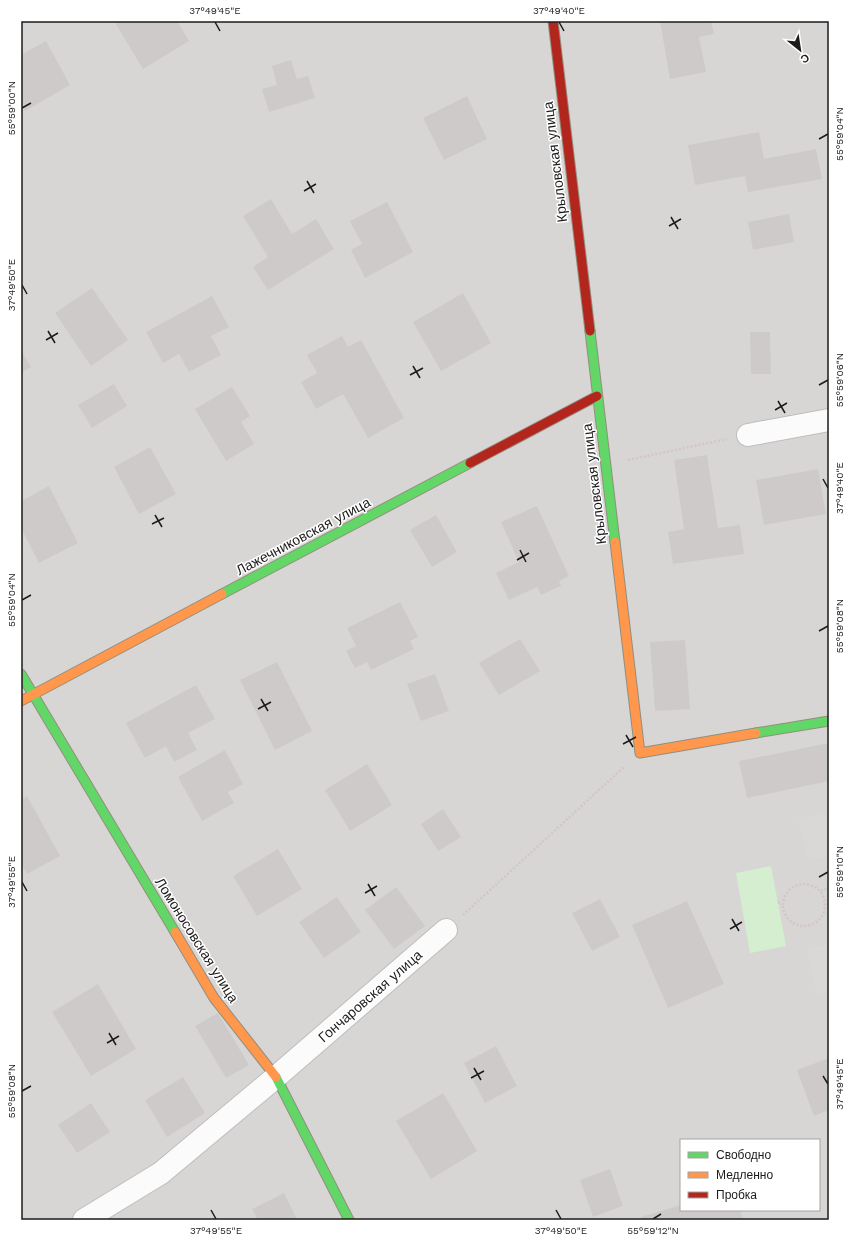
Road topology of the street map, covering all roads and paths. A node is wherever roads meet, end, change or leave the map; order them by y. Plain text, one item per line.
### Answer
1 (553, 21) edge
2 (597, 396) junction
3 (829, 420) edge
4 (748, 435) joint
5 (606, 465) junction
6 (21, 674) edge
7 (33, 695) junction
8 (21, 701) edge
9 (829, 721) edge
10 (640, 753) junction
11 (829, 887) edge
12 (820, 891) junction
13 (778, 902) dead end
14 (782, 904) junction
15 (446, 930) joint
16 (276, 1077) junction
17 (84, 1220) edge
18 (349, 1220) edge

1 - 2 street, Крыловская улица
2 - 5 street, Крыловская улица
2 - 7 street, Лажечниковская улица
3 - 4 street
4 - 5 path
5 - 10 street, Крыловская улица
6 - 7 street, Ломоносовская улица
7 - 8 street, Лажечниковская улица
7 - 16 street, Ломоносовская улица
9 - 10 street
10 - 15 path
11 - 12 path
12 - 14 path
12 - 14 path
13 - 14 path
15 - 16 street, Гончаровская улица
16 - 17 street, Гончаровская улица
16 - 18 street, Ломоносовская улица

